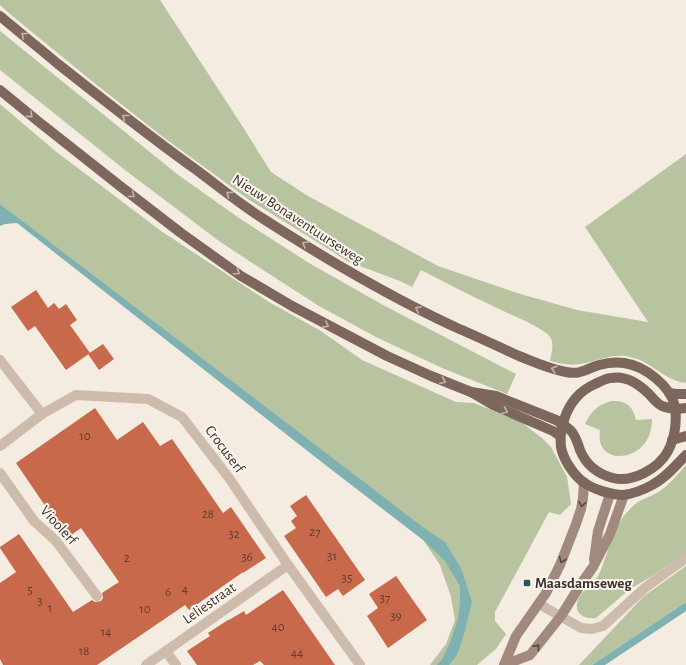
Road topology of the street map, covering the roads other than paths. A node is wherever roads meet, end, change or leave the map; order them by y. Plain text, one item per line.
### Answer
1 (0, 16) edge
2 (0, 90) edge
3 (0, 360) edge
4 (472, 392) junction
5 (669, 393) junction
6 (686, 394) edge
7 (686, 408) edge
8 (675, 409) junction
9 (42, 414) junction
10 (562, 424) junction
11 (560, 436) junction
12 (686, 436) edge
13 (672, 440) junction
14 (0, 446) edge
15 (686, 455) edge
16 (0, 474) edge
17 (618, 479) junction
18 (584, 482) junction
19 (610, 494) junction
20 (624, 494) junction
21 (686, 558) edge
22 (288, 565) junction
23 (593, 567) junction
24 (97, 596) dead end
25 (539, 604) junction
26 (560, 616) junction
27 (166, 651) junction
28 (146, 665) edge
29 (176, 665) edge
30 (360, 665) edge
31 (504, 665) edge

5 -> 1 main road, Nieuw Bonaventuurseweg
2 -> 4 main road
3 - 9 street
4 - 10 main road
4 -> 11 main road
5 - 6 main road
5 - 8 main road
7 - 8 main road
8 - 10 main road
8 - 13 main road
9 - 14 street, Crocuserf
9 - 22 street, Crocuserf
10 - 11 main road
10 - 17 main road
11 - 18 main road
12 - 13 main road
13 - 17 main road
15 - 20 main road
16 - 24 street, Vioolerf
17 - 19 main road
18 - 19 main road
18 -> 25 street
19 - 20 main road
19 - 23 street
20 - 23 street
21 - 26 street
22 - 27 street, Leliestraat
22 - 30 street, Crocuserf
23 - 26 street
25 - 26 street
25 - 31 street
31 -> 26 street
27 - 28 street, Leliestraat
27 - 29 street

